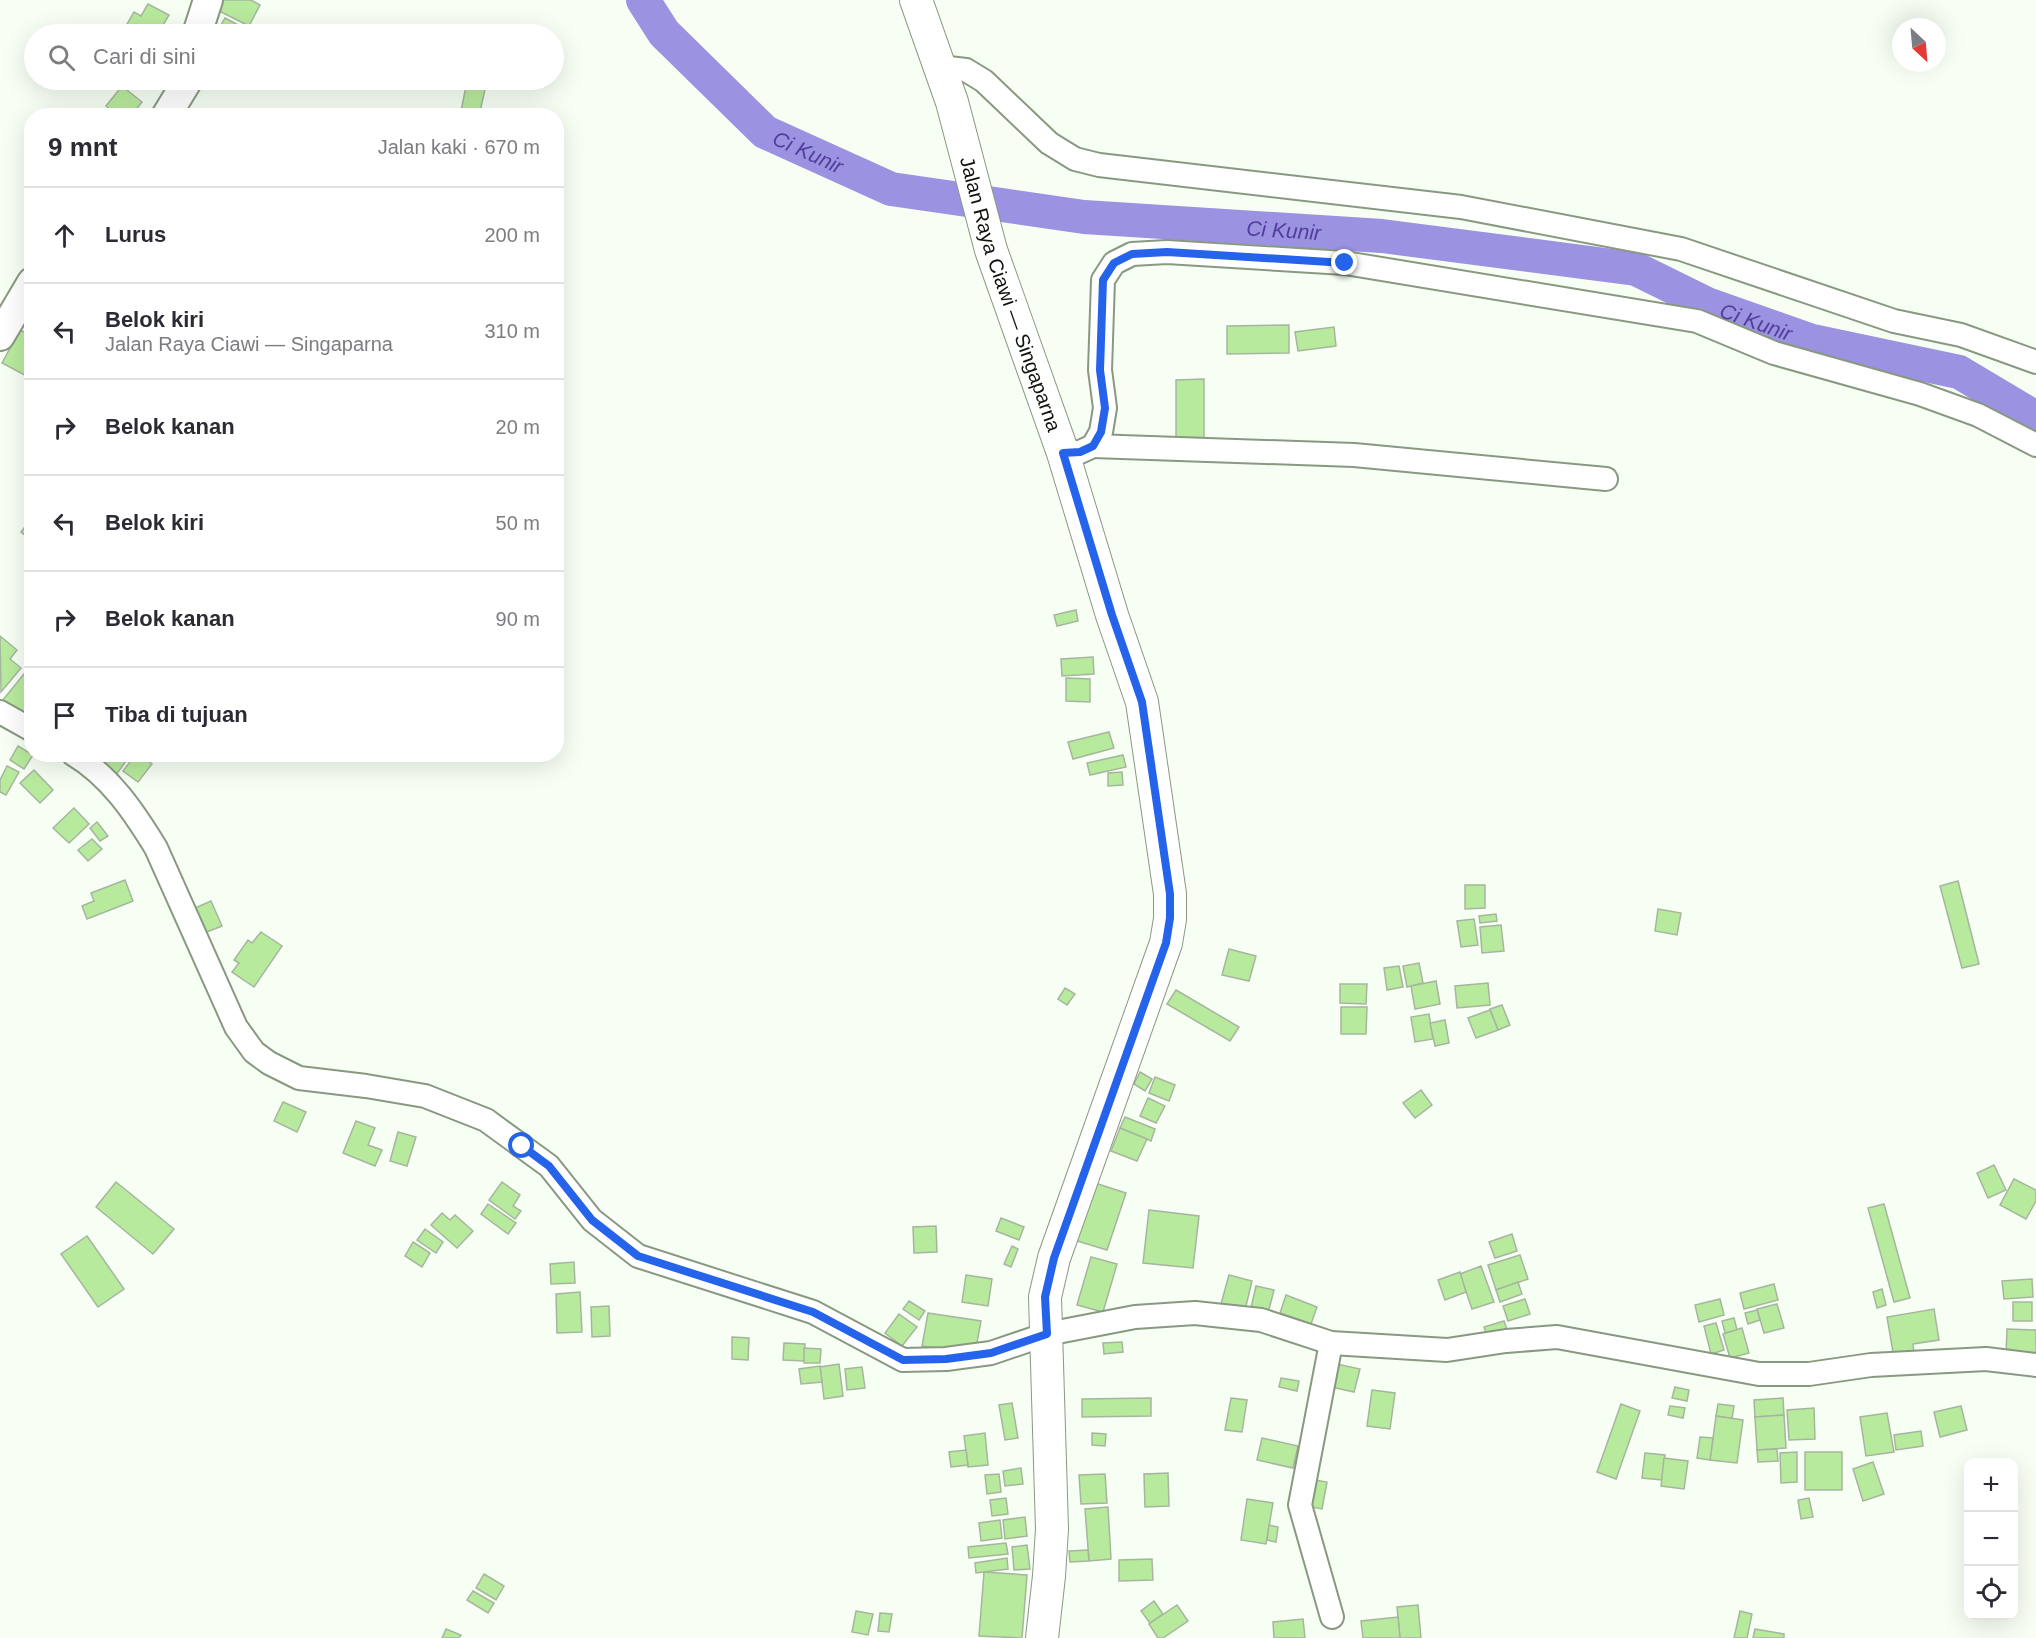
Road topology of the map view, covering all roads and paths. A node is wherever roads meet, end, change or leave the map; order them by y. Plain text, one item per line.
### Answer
1 (208, 0) edge
2 (916, 0) edge
3 (200, 24) edge
4 (940, 67) junction
5 (182, 90) edge
6 (171, 108) edge
7 (24, 296) edge
8 (0, 336) edge
9 (2036, 363) edge
10 (2036, 445) edge
11 (1093, 446) junction
12 (1063, 453) junction
13 (1606, 479) dead end
14 (0, 712) edge
15 (24, 726) edge
16 (87, 762) edge
17 (1047, 1334) junction
18 (1331, 1343) junction
19 (2036, 1365) edge
20 (1332, 1617) dead end
21 (1042, 1638) edge

1 - 3 street
2 - 4 main road, Jalan Raya Ciawi — Singaparna
4 - 9 street
4 - 12 main road, Jalan Raya Ciawi — Singaparna
5 - 6 street
7 - 8 street
10 - 11 street
11 - 12 street
11 - 13 street
12 - 17 main road, Jalan Raya Ciawi — Singaparna
14 - 15 street
16 - 17 street
17 - 18 street
17 - 21 main road, Jalan Raya Ciawi — Singaparna
18 - 19 street
18 - 20 street

